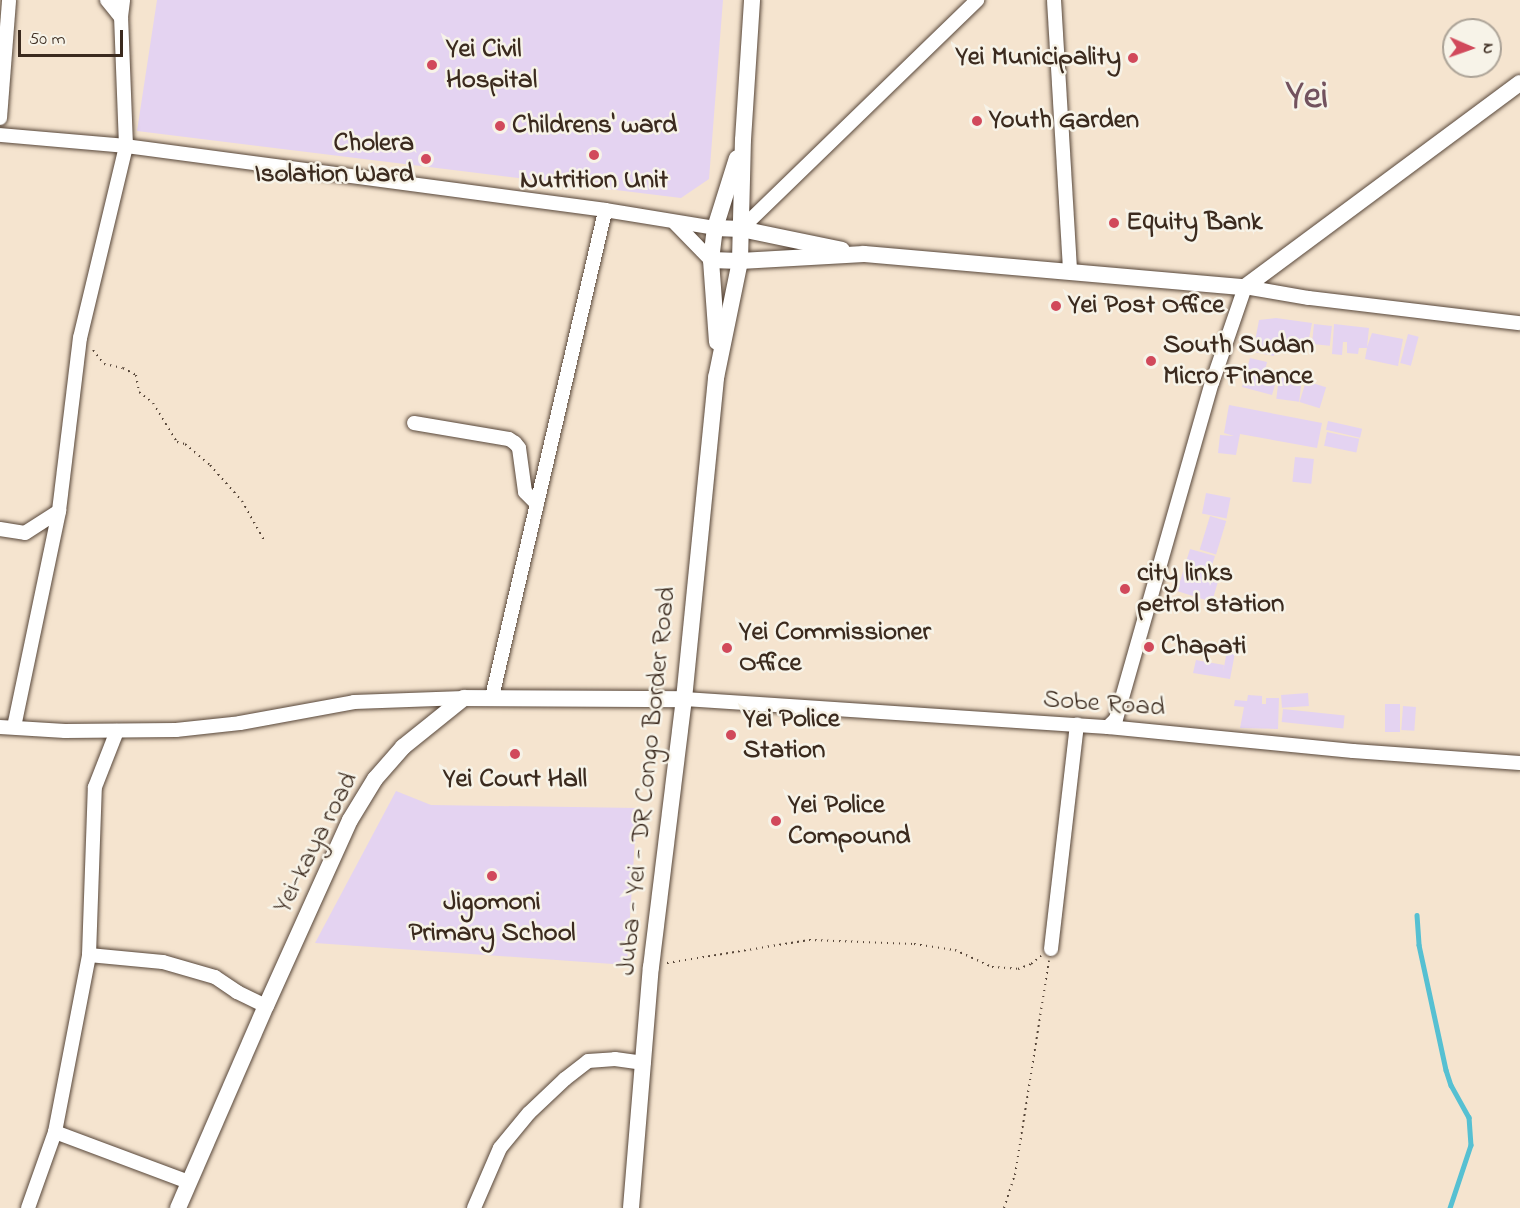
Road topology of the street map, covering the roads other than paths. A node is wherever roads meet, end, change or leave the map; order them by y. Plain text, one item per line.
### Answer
1 (9, 0) edge
2 (107, 0) edge
3 (123, 0) edge
4 (752, 0) edge
5 (977, 0) edge
6 (1054, 0) edge
7 (121, 17) junction
8 (1520, 83) edge
9 (0, 118) edge
10 (0, 135) edge
11 (743, 140) junction
12 (126, 146) junction
13 (605, 210) junction
14 (675, 223) junction
15 (715, 228) junction
16 (741, 229) junction
17 (864, 254) junction
18 (711, 260) junction
19 (740, 261) junction
20 (1070, 271) junction
21 (1245, 287) junction
22 (1520, 323) edge
23 (718, 360) junction
24 (414, 423) dead end
25 (537, 504) junction
26 (59, 510) junction
27 (0, 529) edge
28 (492, 696) junction
29 (464, 698) junction
30 (684, 699) junction
31 (1077, 725) junction
32 (0, 726) edge
33 (14, 727) junction
34 (1108, 727) junction
35 (117, 732) junction
36 (1520, 763) edge
37 (1051, 949) road end
38 (89, 955) junction
39 (266, 1006) junction
40 (644, 1063) junction
41 (55, 1132) junction
42 (189, 1182) junction
43 (28, 1208) edge
44 (178, 1208) edge
45 (474, 1208) edge
46 (631, 1208) edge

1 - 9 street
2 - 7 street
3 - 7 street
4 - 11 main road, Juba - Yei - DR Congo Border Road
5 - 16 street
6 - 20 street
7 - 12 street
8 - 21 main road
10 - 12 street
11 - 15 main road, Juba - Yei - DR Congo Border Road
11 - 16 main road, Juba - Yei - DR Congo Border Road
12 - 13 street
12 - 26 street
13 - 14 street
13 - 25 street
14 - 15 street
14 - 18 street
15 - 16 main road
15 - 18 main road, Juba - Yei - DR Congo Border Road
16 - 17 main road
16 - 19 main road, Juba - Yei - DR Congo Border Road
17 - 19 main road
17 - 20 main road
18 - 19 main road
18 - 23 main road, Juba - Yei - DR Congo Border Road
19 - 23 main road, Juba - Yei - DR Congo Border Road
20 - 21 main road
21 - 22 street
21 - 34 street
23 - 30 main road, Juba - Yei - DR Congo Border Road
24 - 25 street
25 - 28 street
26 - 27 street
26 - 33 street
28 - 29 main road
28 - 30 main road
29 - 35 street
29 - 39 main road, Yei-kaya road
30 - 31 street, Sobe Road
30 - 40 main road, Juba - Yei - DR Congo Border Road
31 - 34 street, Sobe Road
31 - 37 street
32 - 33 street
33 - 35 street
34 - 36 street, Sobe Road
35 - 38 street
38 - 39 street
38 - 41 street
39 - 42 main road, Yei-kaya road
40 - 45 street
40 - 46 main road, Juba - Yei - DR Congo Border Road
41 - 42 street
41 - 43 street
42 - 44 main road, Yei-kaya road

